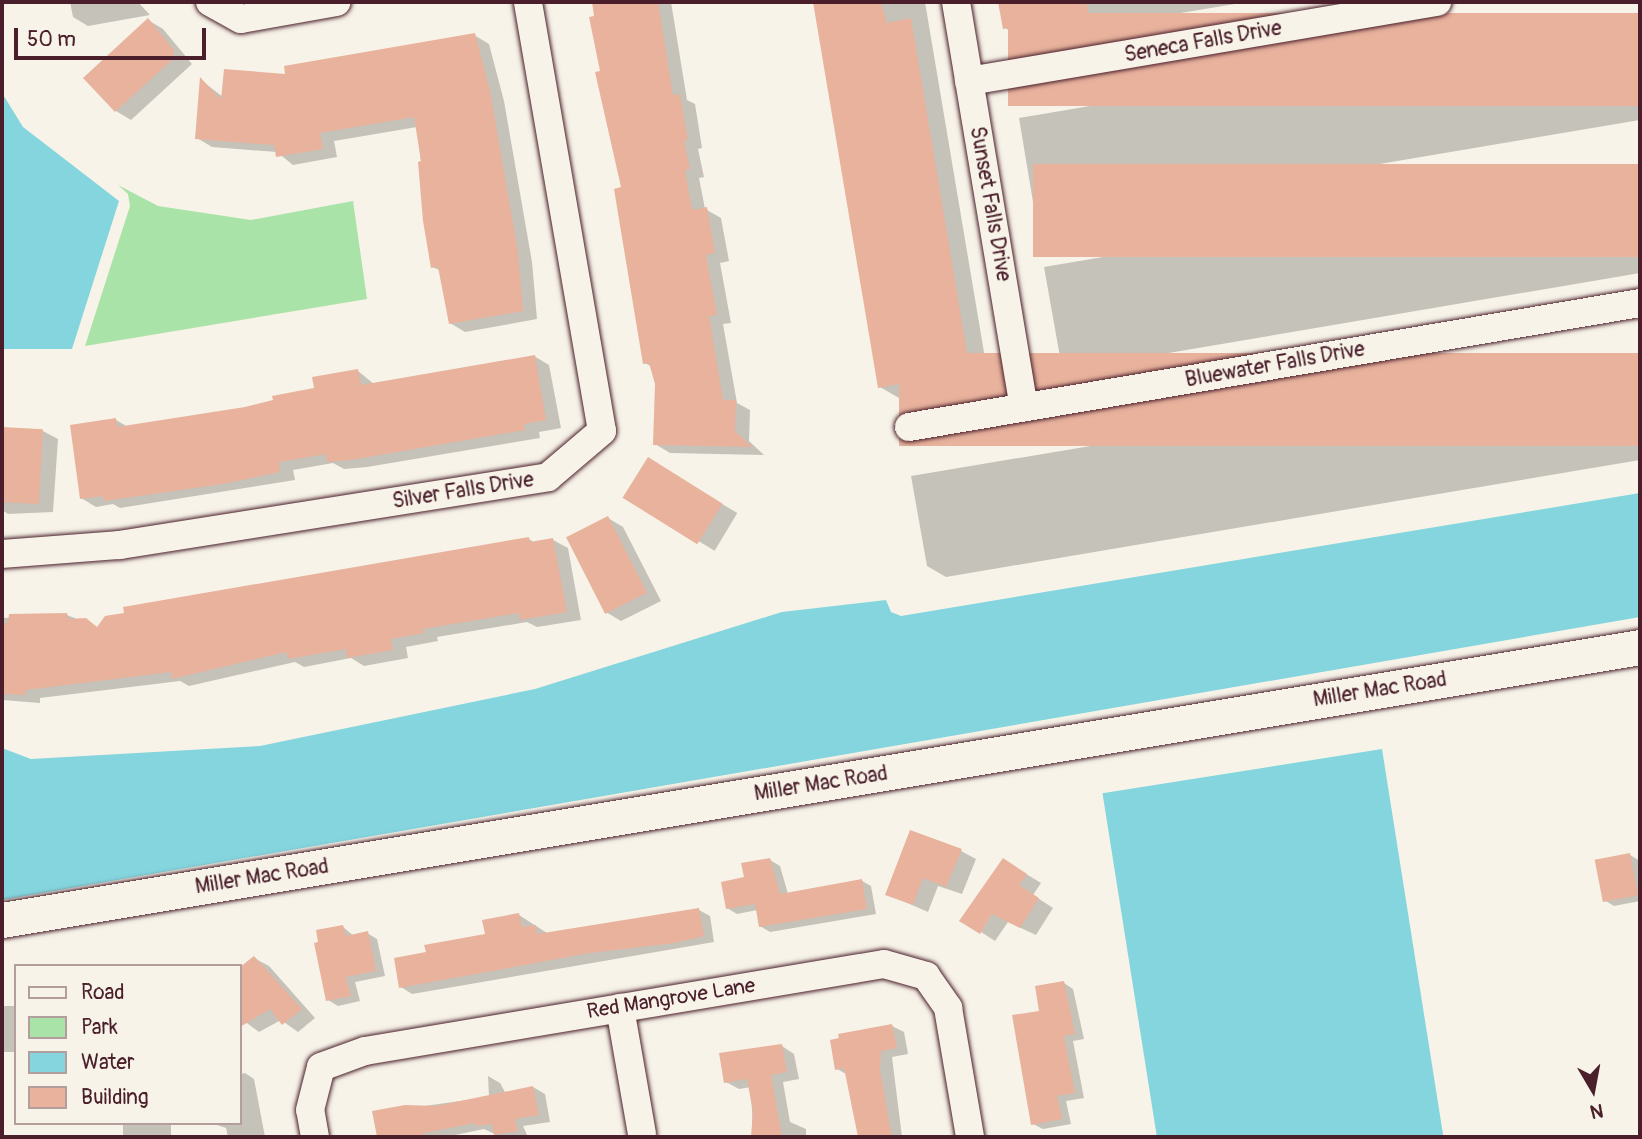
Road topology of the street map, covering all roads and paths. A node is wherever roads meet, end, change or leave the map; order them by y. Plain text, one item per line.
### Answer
1 (210, 2) edge
2 (335, 2) edge
3 (528, 2) edge
4 (956, 2) edge
5 (1437, 2) edge
6 (969, 81) junction
7 (1640, 303) edge
8 (1024, 407) junction
9 (909, 427) dead end
10 (2, 554) edge
11 (1640, 647) edge
12 (2, 920) edge
13 (620, 1008) junction
14 (642, 1134) dead end
15 (315, 1137) edge
16 (970, 1137) edge

1 - 2 street
3 - 10 street, Silver Falls Drive
4 - 6 street, Sunset Falls Drive
5 - 6 street, Seneca Falls Drive
6 - 8 street, Sunset Falls Drive
7 - 8 street, Bluewater Falls Drive
8 - 9 street, Bluewater Falls Drive
11 - 12 street, Miller Mac Road
13 - 14 street
13 - 15 street, Red Mangrove Lane
13 - 16 street, Red Mangrove Lane

